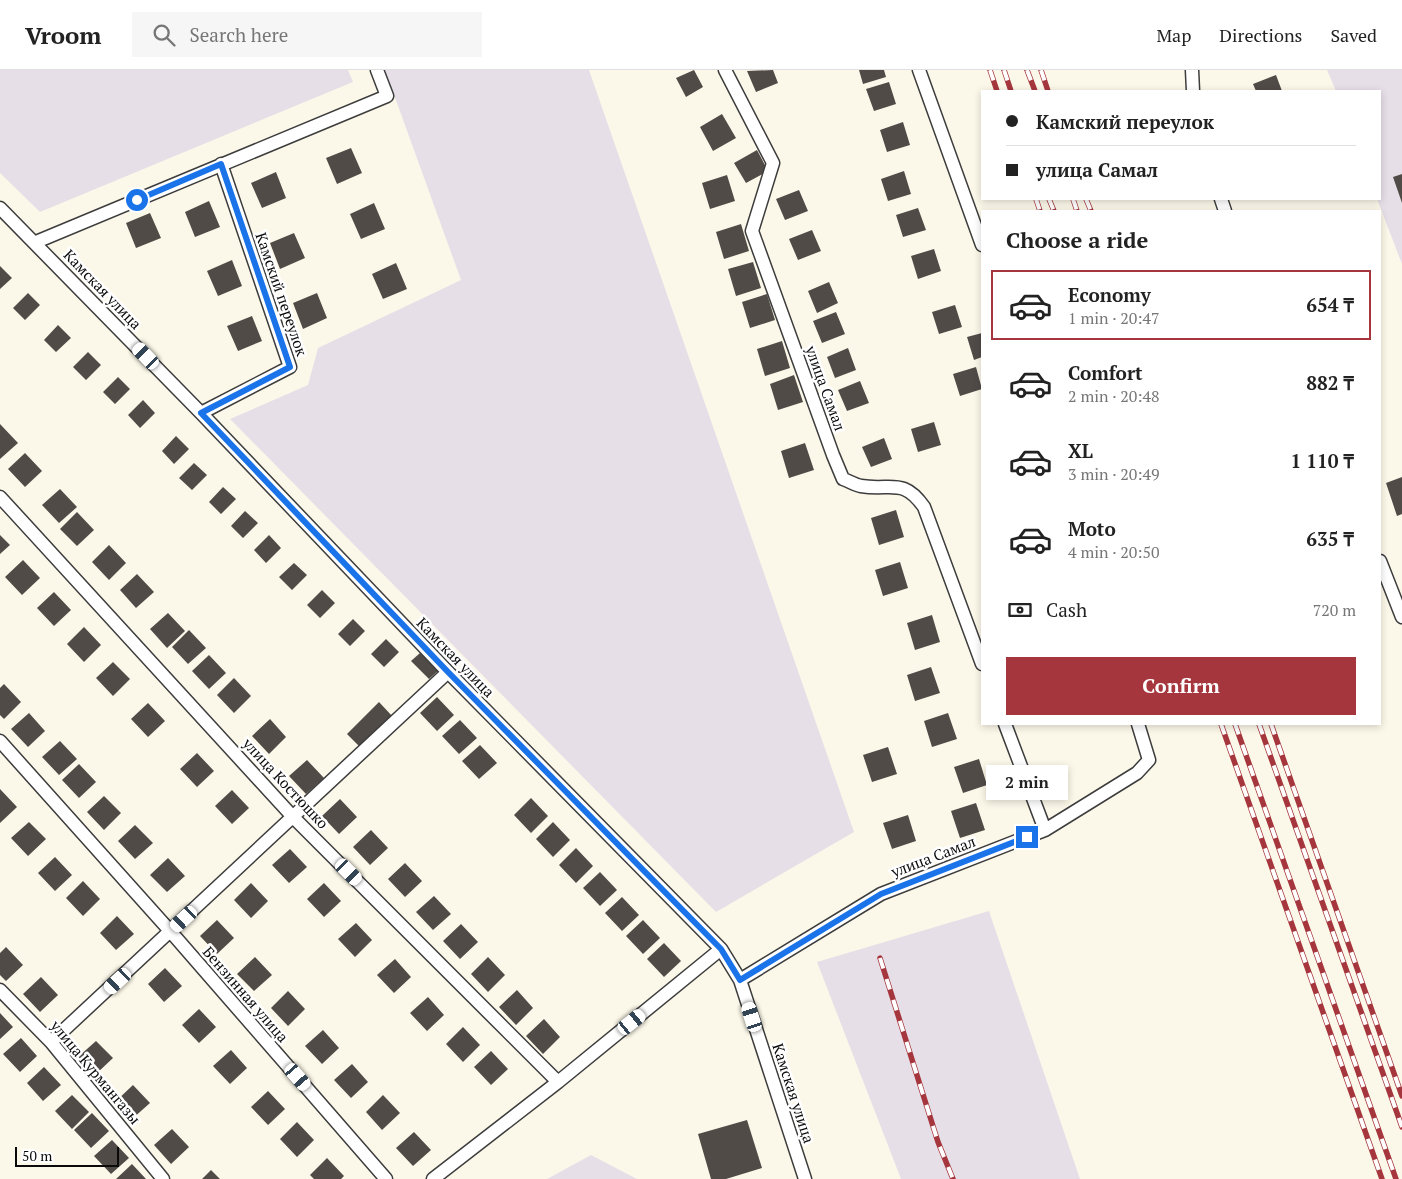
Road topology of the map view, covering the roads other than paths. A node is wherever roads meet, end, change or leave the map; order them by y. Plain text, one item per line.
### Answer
1 (376, 70) edge
2 (725, 70) edge
3 (919, 70) edge
4 (1192, 70) edge
5 (1193, 90) edge
6 (221, 164) junction
7 (0, 208) edge
8 (36, 242) junction
9 (981, 242) edge
10 (201, 413) junction
11 (0, 497) edge
12 (1381, 564) edge
13 (1402, 617) edge
14 (981, 661) edge
15 (448, 672) junction
16 (1005, 725) edge
17 (1139, 726) edge
18 (0, 742) edge
19 (293, 817) junction
20 (1045, 830) junction
21 (171, 932) junction
22 (721, 949) junction
23 (740, 980) junction
24 (0, 990) edge
25 (51, 1042) junction
26 (558, 1082) junction
27 (163, 1179) edge
28 (386, 1179) edge
29 (433, 1179) edge
30 (805, 1179) edge

1 - 6 street
2 - 14 street, улица Самал
3 - 9 street
4 - 5 street
6 - 8 street
6 - 10 street, Камский переулок
7 - 8 street, Камская улица
8 - 10 street, Камская улица
10 - 15 street, Камская улица
11 - 19 street, улица Костюшко
12 - 13 street
15 - 19 street
15 - 22 street, Камская улица
16 - 20 street
17 - 20 street, улица Самал
18 - 21 street, Бензинная улица
19 - 21 street
19 - 26 street, улица Костюшко
20 - 23 street, улица Самал
21 - 25 street
21 - 28 street, Бензинная улица
22 - 23 street, Камская улица
22 - 26 street
23 - 30 street, Камская улица
24 - 25 street, улица Курмангазы
25 - 27 street, улица Курмангазы
26 - 29 street

